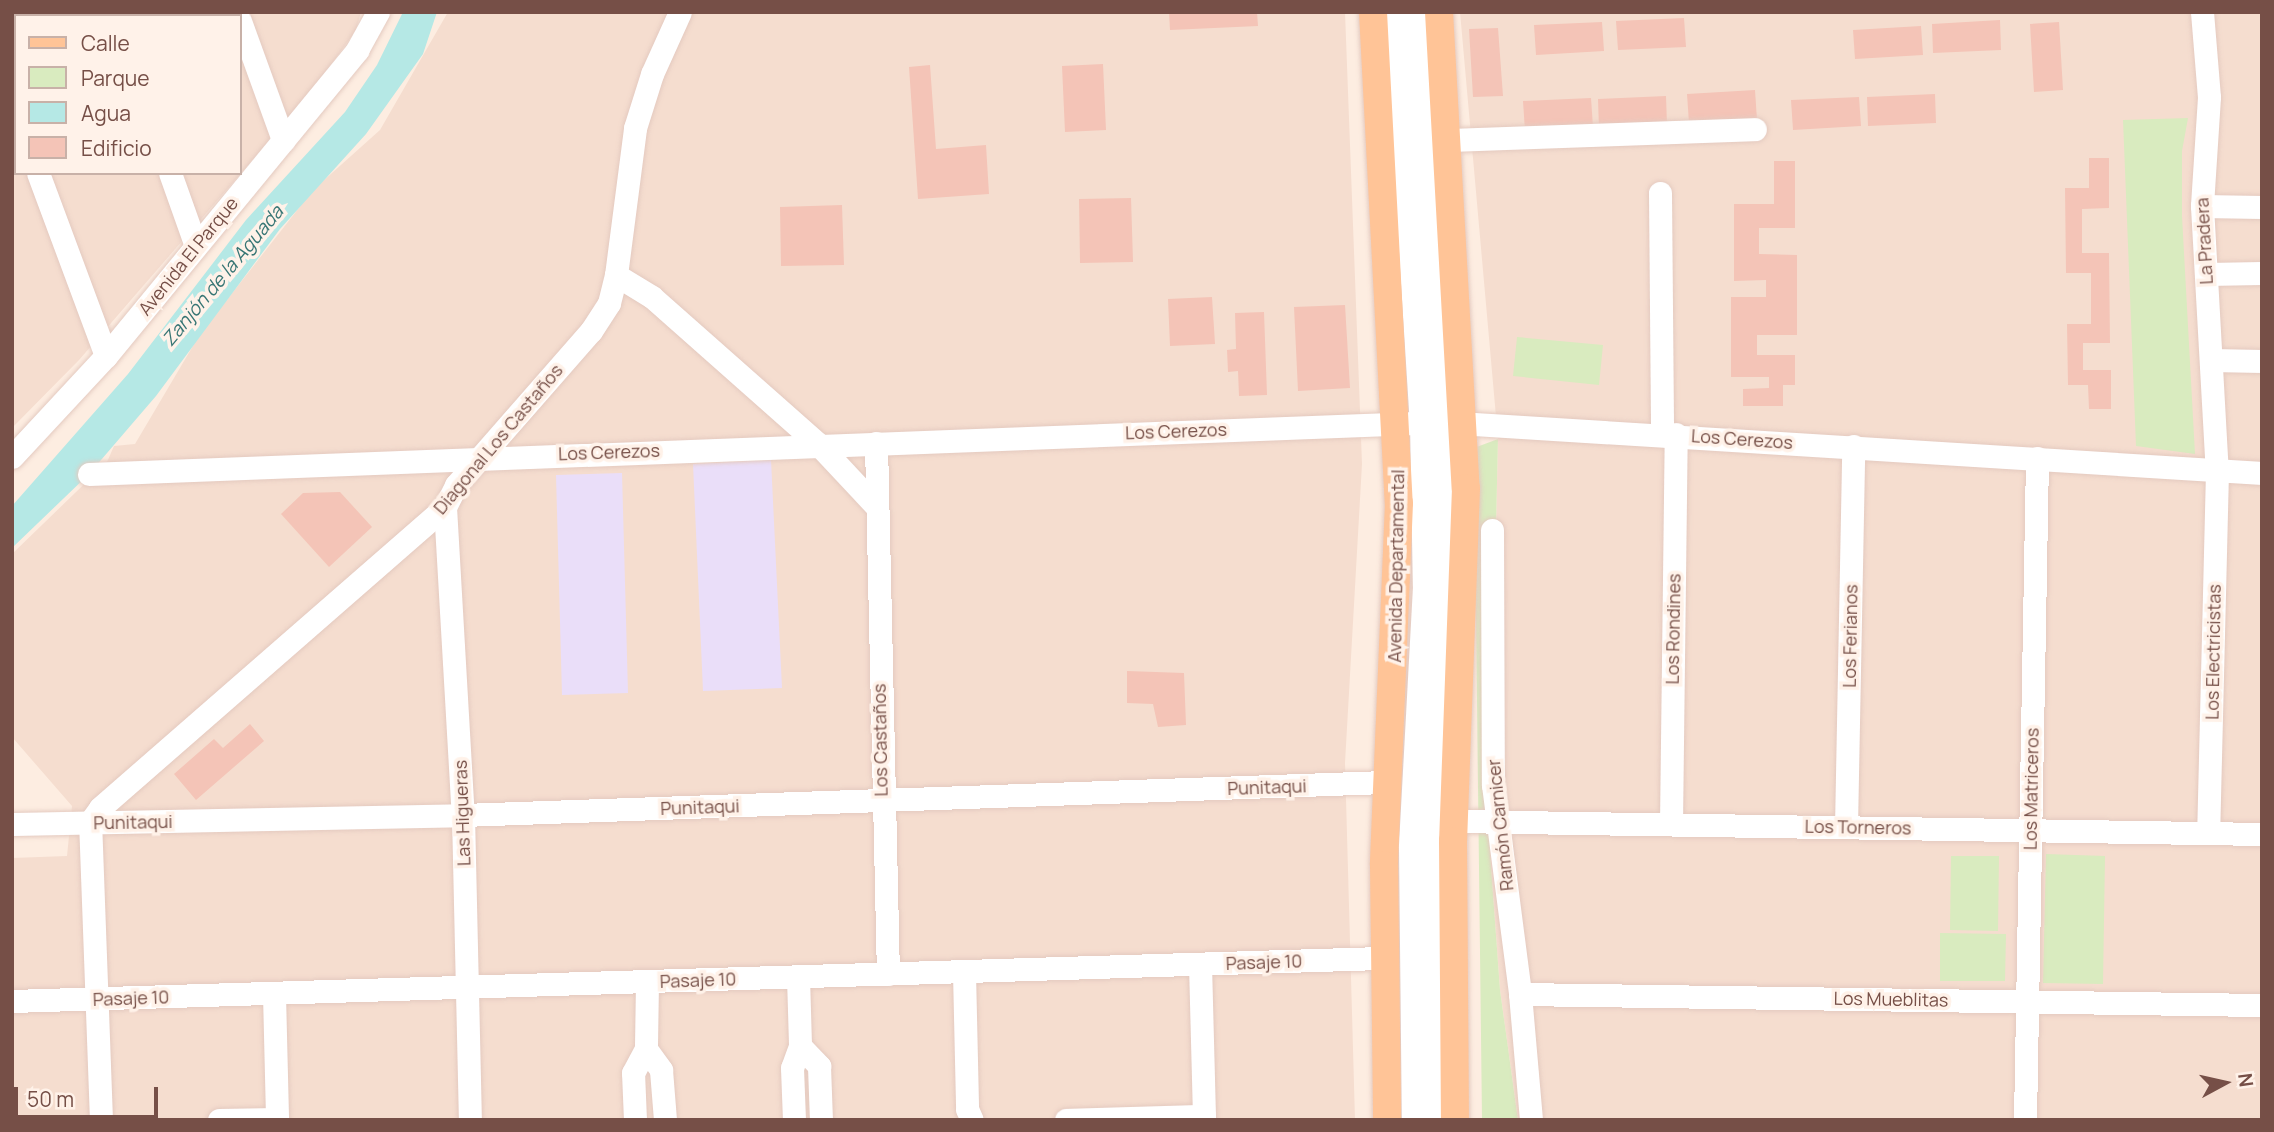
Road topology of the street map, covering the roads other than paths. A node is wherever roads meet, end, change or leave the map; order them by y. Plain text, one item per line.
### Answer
1 (378, 12) edge
2 (680, 12) edge
3 (1373, 12) edge
4 (1416, 12) edge
5 (1439, 12) edge
6 (2202, 12) edge
7 (1395, 23) edge
8 (242, 28) edge
9 (1755, 128) dead end
10 (1447, 140) junction
11 (283, 141) junction
12 (1382, 158) junction
13 (39, 175) edge
14 (171, 175) edge
15 (1660, 193) dead end
16 (2202, 206) junction
17 (2262, 207) edge
18 (196, 246) junction
19 (2262, 273) edge
20 (2206, 274) junction
21 (616, 275) junction
22 (106, 356) junction
23 (2211, 360) junction
24 (2262, 361) edge
25 (771, 403) junction
26 (519, 410) junction
27 (1431, 422) junction
28 (1669, 434) junction
29 (876, 443) junction
30 (818, 444) junction
31 (1853, 446) junction
32 (750, 447) junction
33 (536, 454) junction
34 (12, 457) edge
35 (479, 458) junction
36 (2037, 458) junction
37 (2217, 471) junction
38 (2262, 473) edge
39 (89, 474) dead end
40 (876, 506) junction
41 (445, 508) junction
42 (1492, 530) dead end
43 (1387, 782) junction
44 (881, 800) junction
45 (463, 815) junction
46 (1454, 821) junction
47 (90, 822) junction
48 (1499, 822) junction
49 (12, 824) edge
50 (1671, 824) junction
51 (1846, 827) junction
52 (2030, 830) junction
53 (2208, 833) junction
54 (2262, 834) edge
55 (1383, 958) junction
56 (1200, 964) junction
57 (964, 972) junction
58 (888, 974) junction
59 (798, 977) junction
60 (647, 982) junction
61 (467, 988) junction
62 (274, 994) junction
63 (1520, 994) junction
64 (97, 999) junction
65 (12, 1001) edge
66 (2027, 1002) junction
67 (2262, 1005) edge
68 (800, 1046) junction
69 (646, 1049) junction
70 (1204, 1118) edge
71 (277, 1119) edge
72 (972, 1119) edge
73 (101, 1120) edge
74 (219, 1120) edge
75 (470, 1120) edge
76 (635, 1120) edge
77 (665, 1120) edge
78 (794, 1120) edge
79 (821, 1120) edge
80 (1066, 1120) edge
81 (1387, 1120) edge
82 (1413, 1120) edge
83 (1431, 1120) edge
84 (1455, 1120) edge
85 (1531, 1120) edge
86 (2025, 1120) edge

1 - 11 street, Avenida El Parque
2 - 21 street, Diagonal Los Castaños
3 - 12 main road, Avenida Departamental
4 - 27 street
5 - 10 main road, Avenida Departamental
6 - 16 street, La Pradera
7 - 12 street
7 - 27 street
8 - 11 street
9 - 10 street
10 - 27 main road, Avenida Departamental
11 - 18 street, Avenida El Parque
12 - 27 main road, Avenida Departamental
13 - 22 street
14 - 18 street
15 - 28 street, Los Rondines
16 - 17 street
16 - 20 street, La Pradera
18 - 22 street, Avenida El Parque
19 - 20 street
20 - 23 street, La Pradera
21 - 25 street
21 - 26 street, Diagonal Los Castaños
22 - 34 street, Avenida El Parque
23 - 24 street
23 - 37 street, La Pradera
25 - 30 street
25 - 32 street
26 - 33 street
26 - 35 street, Diagonal Los Castaños
27 - 28 street, Los Cerezos
27 - 29 street, Los Cerezos
27 - 43 main road, Avenida Departamental
27 - 46 main road, Avenida Departamental
27 - 82 street
27 - 83 street
28 - 31 street, Los Cerezos
28 - 50 street, Los Rondines
29 - 30 street, Los Cerezos
29 - 40 street, Los Castaños
30 - 32 street, Los Cerezos
30 - 40 street
31 - 36 street, Los Cerezos
31 - 51 street, Los Ferianos
32 - 33 street, Los Cerezos
33 - 35 street, Los Cerezos
35 - 39 street, Los Cerezos
35 - 41 street, Diagonal Los Castaños
36 - 37 street, Los Cerezos
36 - 52 street, Los Matriceros
37 - 38 street, Los Cerezos
37 - 53 street, Los Electricistas
40 - 44 street, Los Castaños
41 - 45 street, Las Higueras
41 - 47 street, Diagonal Los Castaños
42 - 48 street, Ramón Carnicer
43 - 44 street, Punitaqui
43 - 55 main road, Avenida Departamental
44 - 45 street, Punitaqui
44 - 58 street, Los Castaños
45 - 47 street, Punitaqui
45 - 61 street, Las Higueras
46 - 48 street, Los Torneros
46 - 84 main road, Avenida Departamental
47 - 49 street, Punitaqui
47 - 64 street
48 - 50 street, Los Torneros
48 - 63 street, Ramón Carnicer
50 - 51 street, Los Torneros
51 - 52 street, Los Torneros
52 - 53 street, Los Torneros
52 - 66 street, Los Matriceros
53 - 54 street, Los Torneros
55 - 56 street, Pasaje 10
55 - 81 main road, Avenida Departamental
56 - 57 street, Pasaje 10
56 - 70 street
57 - 58 street, Pasaje 10
57 - 72 street
58 - 59 street, Pasaje 10
59 - 60 street, Pasaje 10
59 - 68 street
60 - 61 street, Pasaje 10
60 - 69 street
61 - 62 street, Pasaje 10
61 - 75 street, Las Higueras
62 - 64 street, Pasaje 10
62 - 71 street
63 - 66 street, Los Mueblitas
63 - 85 street, Ramón Carnicer
64 - 65 street, Pasaje 10
64 - 73 street
66 - 67 street, Los Mueblitas
66 - 86 street, Los Matriceros
68 - 78 street
68 - 79 street
69 - 76 street
69 - 77 street
70 - 80 street
71 - 74 street

